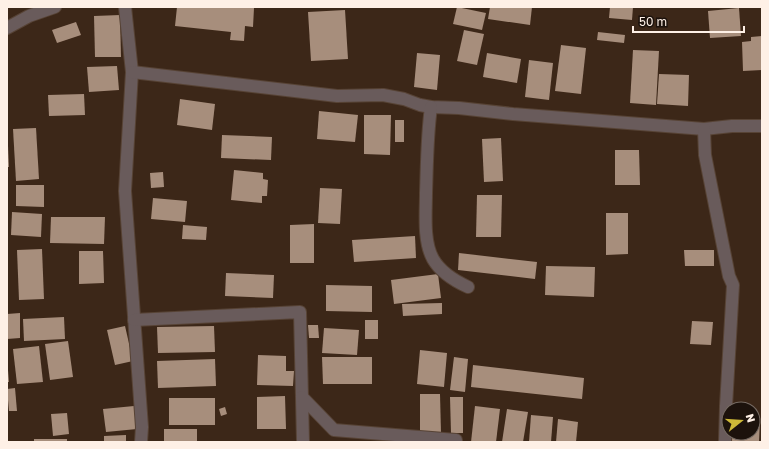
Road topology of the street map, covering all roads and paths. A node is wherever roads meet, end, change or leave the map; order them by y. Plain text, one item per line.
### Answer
1 (55, 7) edge
2 (125, 7) edge
3 (7, 28) edge
4 (132, 72) junction
5 (431, 107) junction
6 (762, 126) edge
7 (704, 129) junction
8 (468, 287) dead end
9 (134, 320) junction
10 (302, 397) junction
11 (141, 442) edge
12 (304, 442) edge
13 (456, 442) edge
14 (725, 442) edge

1 - 3 street
2 - 4 street
4 - 5 street
4 - 9 street
5 - 7 street
5 - 8 street
6 - 7 street
7 - 14 street
9 - 10 street
9 - 11 street
10 - 12 street
10 - 13 street

